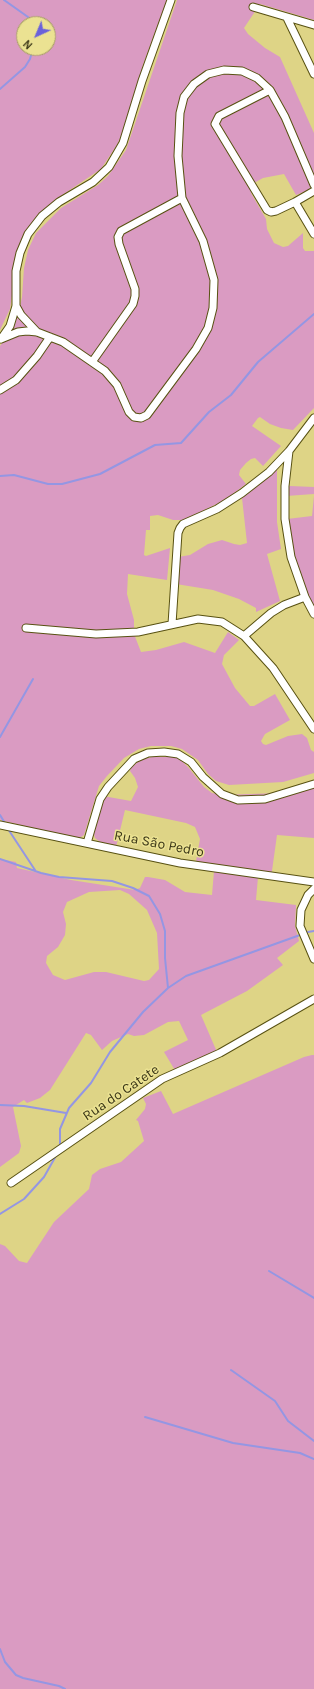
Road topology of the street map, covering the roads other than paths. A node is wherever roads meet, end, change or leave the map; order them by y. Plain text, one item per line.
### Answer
1 (172, 0) edge
2 (253, 7) dead end
3 (287, 18) junction
4 (314, 25) edge
5 (314, 74) edge
6 (270, 90) junction
7 (314, 185) edge
8 (314, 191) edge
9 (182, 198) junction
10 (295, 202) junction
11 (314, 234) edge
12 (16, 306) junction
13 (37, 332) junction
14 (50, 337) junction
15 (0, 340) edge
16 (92, 362) junction
17 (0, 390) edge
18 (314, 418) edge
19 (289, 451) junction
20 (305, 597) junction
21 (314, 614) edge
22 (172, 624) junction
23 (26, 628) dead end
24 (244, 636) junction
25 (314, 729) edge
26 (314, 784) edge
27 (0, 825) edge
28 (87, 843) junction
29 (314, 882) edge
30 (314, 889) edge
31 (314, 959) edge
32 (314, 1000) edge
33 (11, 1182) dead end

1 - 12 street
2 - 3 street
3 - 4 street
3 - 5 street
6 - 7 street
6 - 9 street
6 - 10 street
8 - 10 street
9 - 16 street
9 - 16 street
10 - 11 street
12 - 13 street
12 - 15 street
13 - 14 street
13 - 15 street
14 - 16 street
14 - 17 street
18 - 19 street
19 - 20 street
19 - 22 street
20 - 21 street
20 - 24 street
22 - 23 street
22 - 24 street
24 - 25 street
26 - 28 street
27 - 28 street, Rua São Pedro
28 - 29 street, Rua São Pedro
30 - 31 street
32 - 33 street, Rua do Catete

